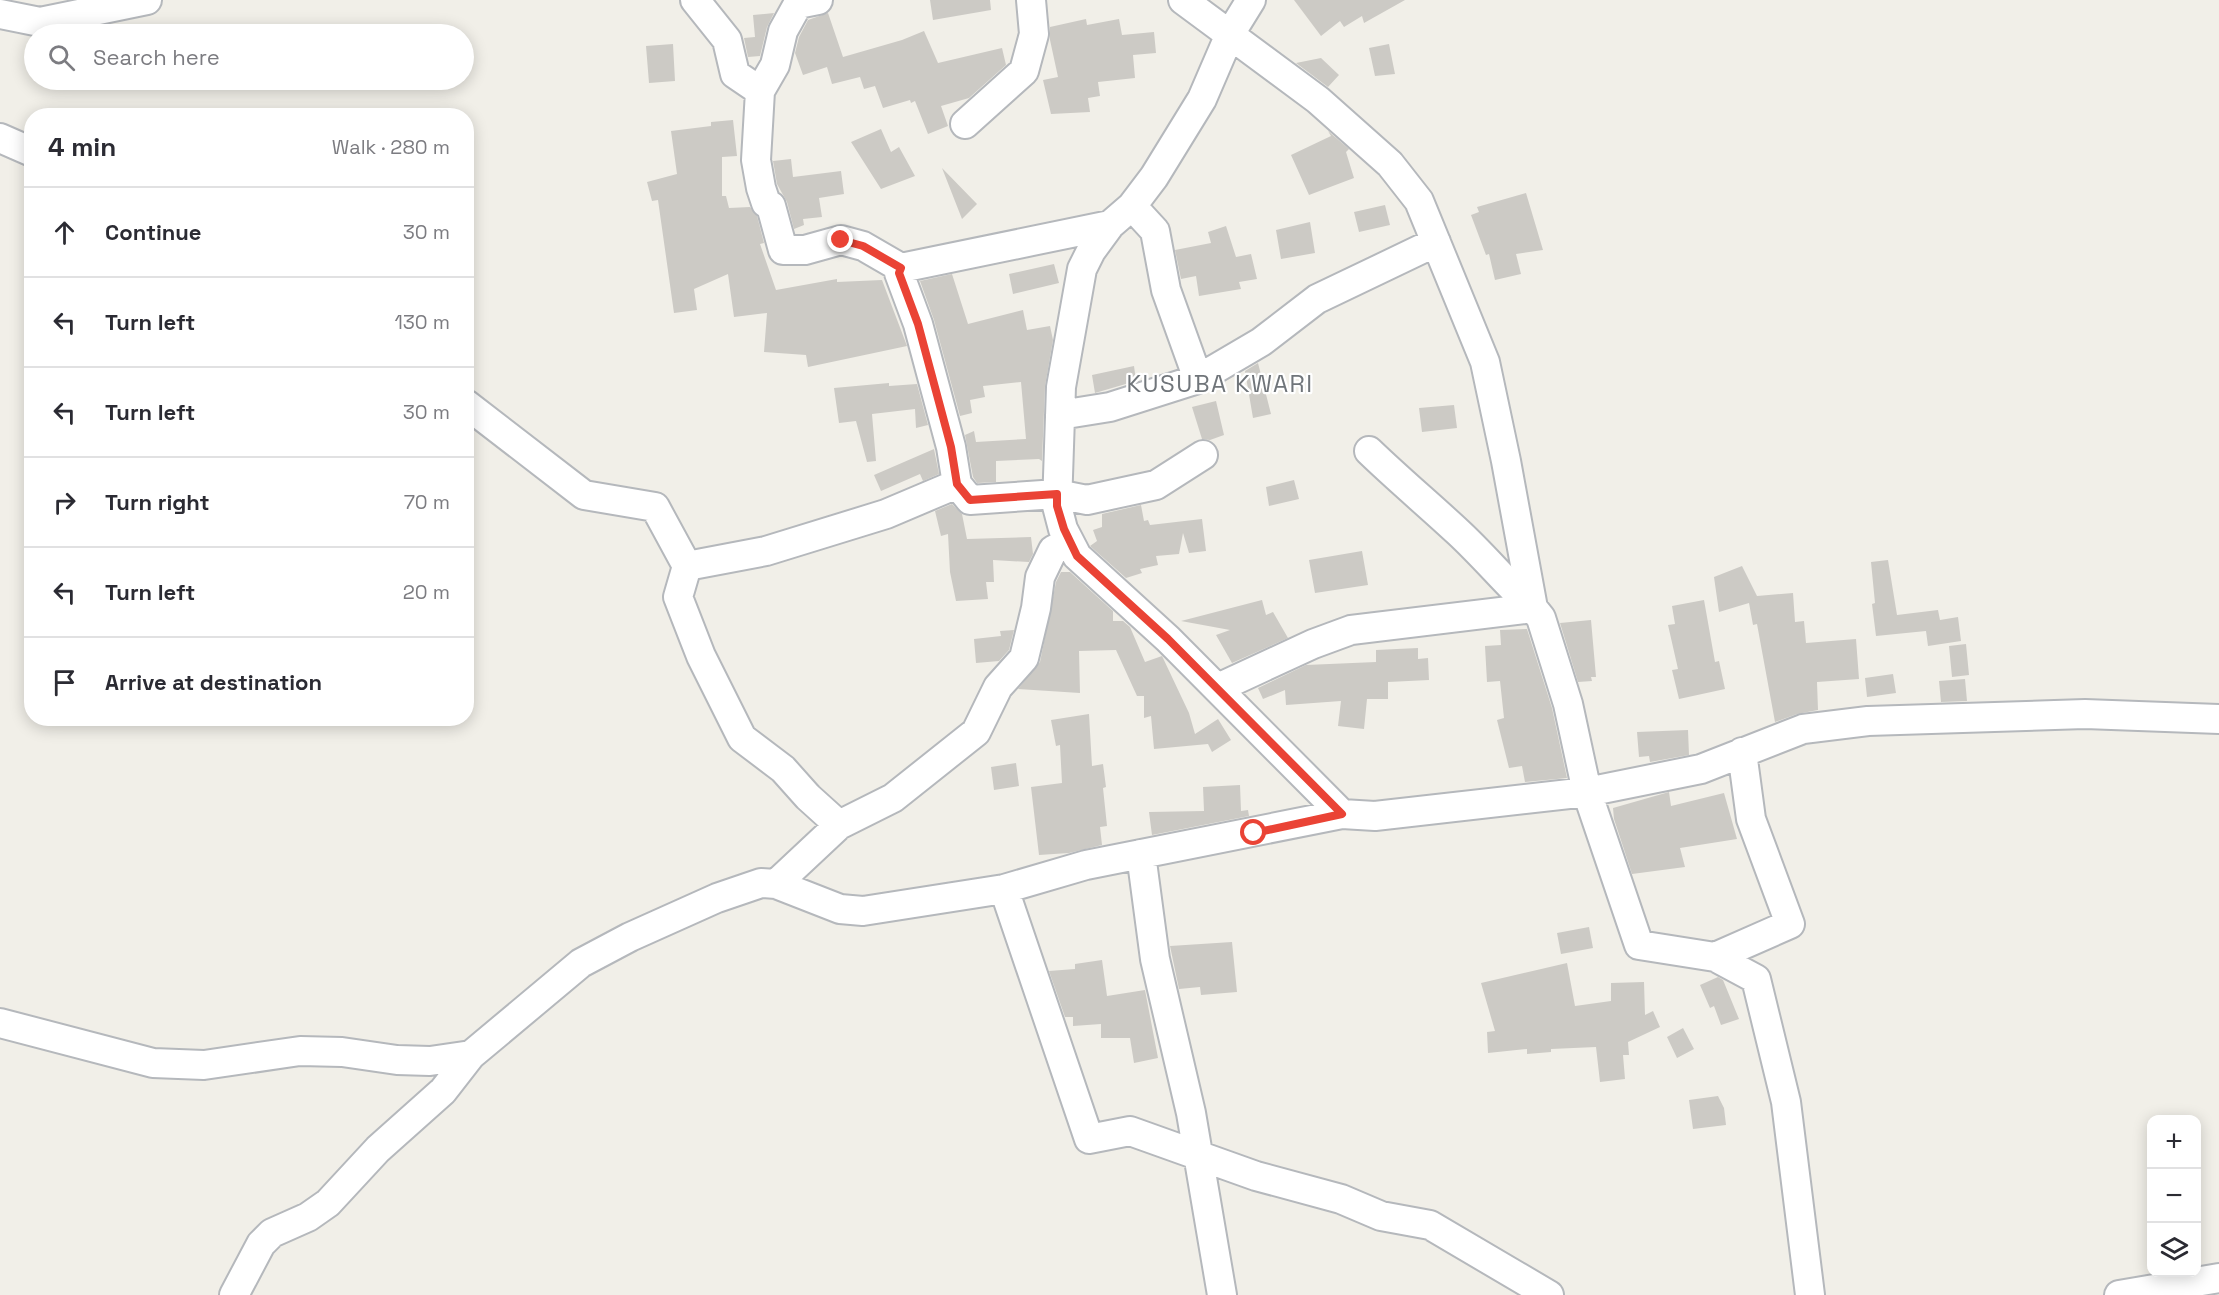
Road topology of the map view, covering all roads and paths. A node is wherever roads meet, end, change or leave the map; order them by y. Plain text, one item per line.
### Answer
1 (147, 0) edge
2 (695, 0) edge
3 (818, 0) edge
4 (1031, 0) edge
5 (1184, 0) edge
6 (1251, 0) edge
7 (0, 14) edge
8 (1230, 34) junction
9 (760, 91) junction
10 (965, 124) dead end
11 (0, 138) edge
12 (24, 148) edge
13 (1132, 206) junction
14 (1110, 225) junction
15 (1436, 243) junction
16 (901, 268) junction
17 (1198, 379) junction
18 (474, 410) edge
19 (1060, 415) junction
20 (1369, 451) dead end
21 (1203, 455) dead end
22 (957, 484) junction
23 (1057, 494) junction
24 (1069, 542) junction
25 (687, 566) junction
26 (1533, 608) junction
27 (1218, 688) junction
28 (2219, 719) edge
29 (1742, 752) junction
30 (1587, 792) junction
31 (1342, 814) junction
32 (839, 825) junction
33 (1141, 854) junction
34 (776, 884) junction
35 (1004, 889) junction
36 (1715, 957) junction
37 (0, 1023) edge
38 (471, 1055) junction
39 (1198, 1154) junction
40 (2219, 1278) edge
41 (234, 1295) edge
42 (1222, 1295) edge
43 (1549, 1295) edge
44 (1810, 1295) edge
45 (2119, 1295) edge

1 - 7 street
2 - 9 street
3 - 9 street
4 - 10 street
5 - 8 street
6 - 8 street
8 - 13 street
8 - 15 street
9 - 16 street
11 - 12 street
13 - 14 street
13 - 17 street
14 - 16 street
14 - 19 street
15 - 17 street
15 - 26 street
16 - 22 street
17 - 19 street
18 - 25 street
19 - 23 street
20 - 26 street
21 - 23 street
22 - 23 street
22 - 25 street
23 - 24 street
24 - 27 street
24 - 32 street
25 - 32 street
26 - 27 street
26 - 30 street
27 - 31 street
28 - 29 street
29 - 30 street
29 - 36 street
30 - 31 street
30 - 36 street
31 - 33 street
32 - 34 street
33 - 35 street
33 - 39 street
34 - 35 street
34 - 38 street
35 - 39 street
36 - 44 street
37 - 38 street
38 - 41 street
39 - 42 street
39 - 43 street
40 - 45 street

